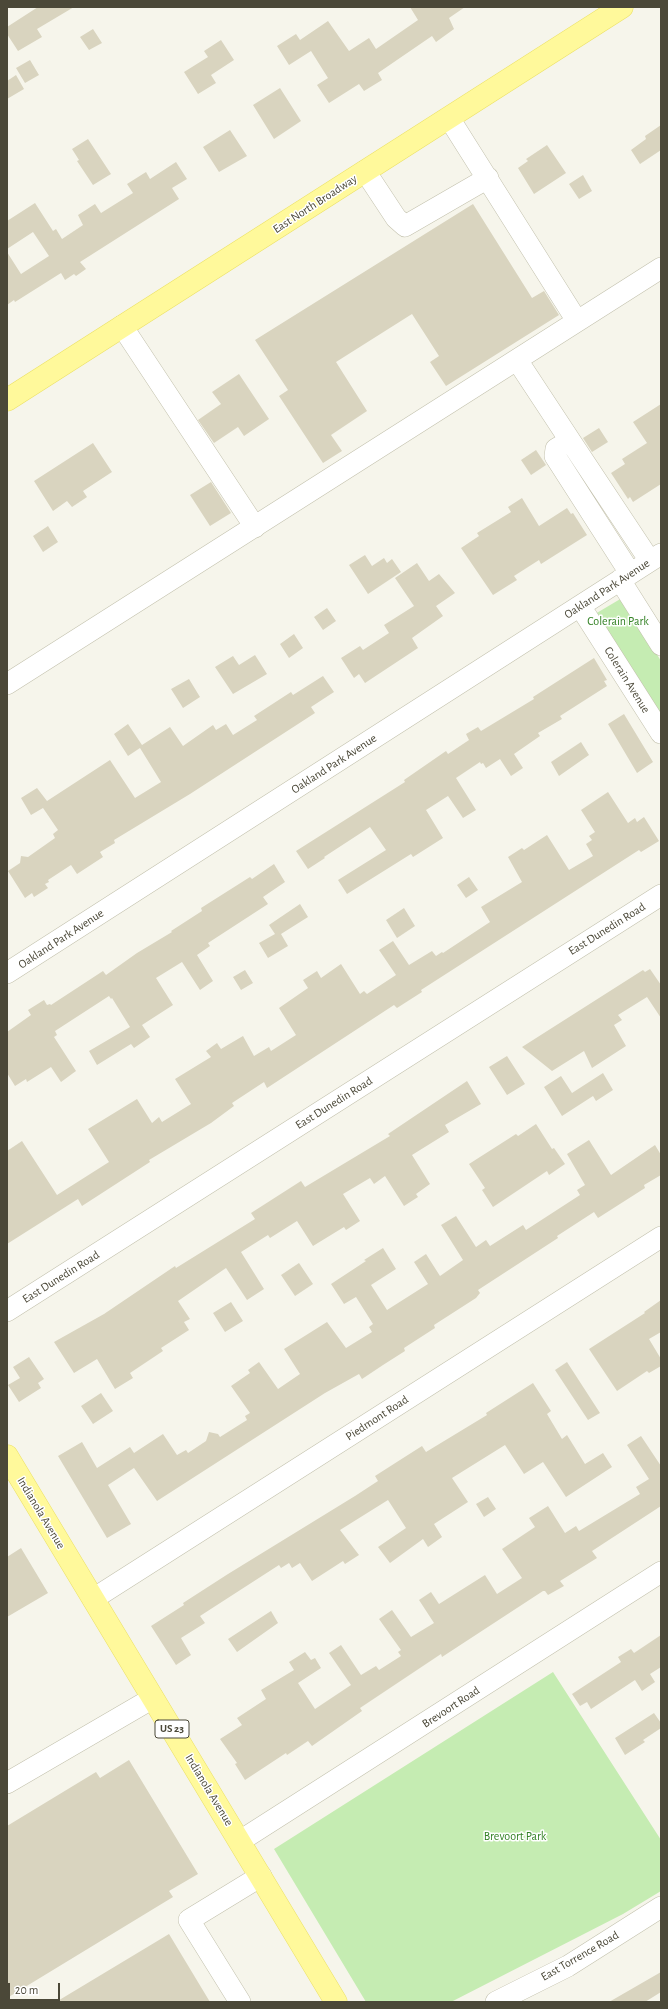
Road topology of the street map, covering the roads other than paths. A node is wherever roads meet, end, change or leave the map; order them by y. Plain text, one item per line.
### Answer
1 (622, 7) edge
2 (449, 118) junction
3 (365, 171) junction
4 (488, 178) junction
5 (661, 268) edge
6 (577, 322) junction
7 (122, 326) junction
8 (516, 360) junction
9 (7, 400) edge
10 (572, 445) junction
11 (254, 527) junction
12 (656, 557) edge
13 (625, 577) junction
14 (580, 606) junction
15 (661, 644) edge
16 (7, 684) edge
17 (661, 734) edge
18 (661, 895) edge
19 (7, 973) edge
20 (661, 1237) edge
21 (7, 1311) edge
22 (7, 1456) edge
23 (661, 1572) edge
24 (93, 1599) junction
25 (153, 1698) junction
26 (7, 1783) edge
27 (240, 1841) junction
28 (261, 1876) junction
29 (661, 1907) edge
30 (240, 2002) edge
31 (336, 2002) edge
32 (496, 2002) edge

1 - 2 main road, East North Broadway
2 - 3 main road, East North Broadway
2 - 4 street
3 - 4 street
3 - 7 main road, East North Broadway
4 - 6 street
5 - 6 street
6 - 8 street
7 - 9 main road, East North Broadway
7 - 11 street
8 - 10 street
8 - 11 street
10 - 12 street
10 - 13 street
11 - 16 street
12 - 13 street, Oakland Park Avenue
13 - 14 street, Oakland Park Avenue
13 - 15 street
14 - 17 street, Colerain Avenue
14 - 19 street, Oakland Park Avenue
18 - 21 street, East Dunedin Road
20 - 24 street, Piedmont Road
22 - 24 main road, Indianola Avenue / US 23
23 - 27 street, Brevoort Road
24 - 25 main road, Indianola Avenue / US 23
25 - 26 street
25 - 27 main road, Indianola Avenue / US 23
27 - 28 main road, Indianola Avenue / US 23
28 - 30 street
28 - 31 main road, Indianola Avenue / US 23
29 - 32 street, East Torrence Road

